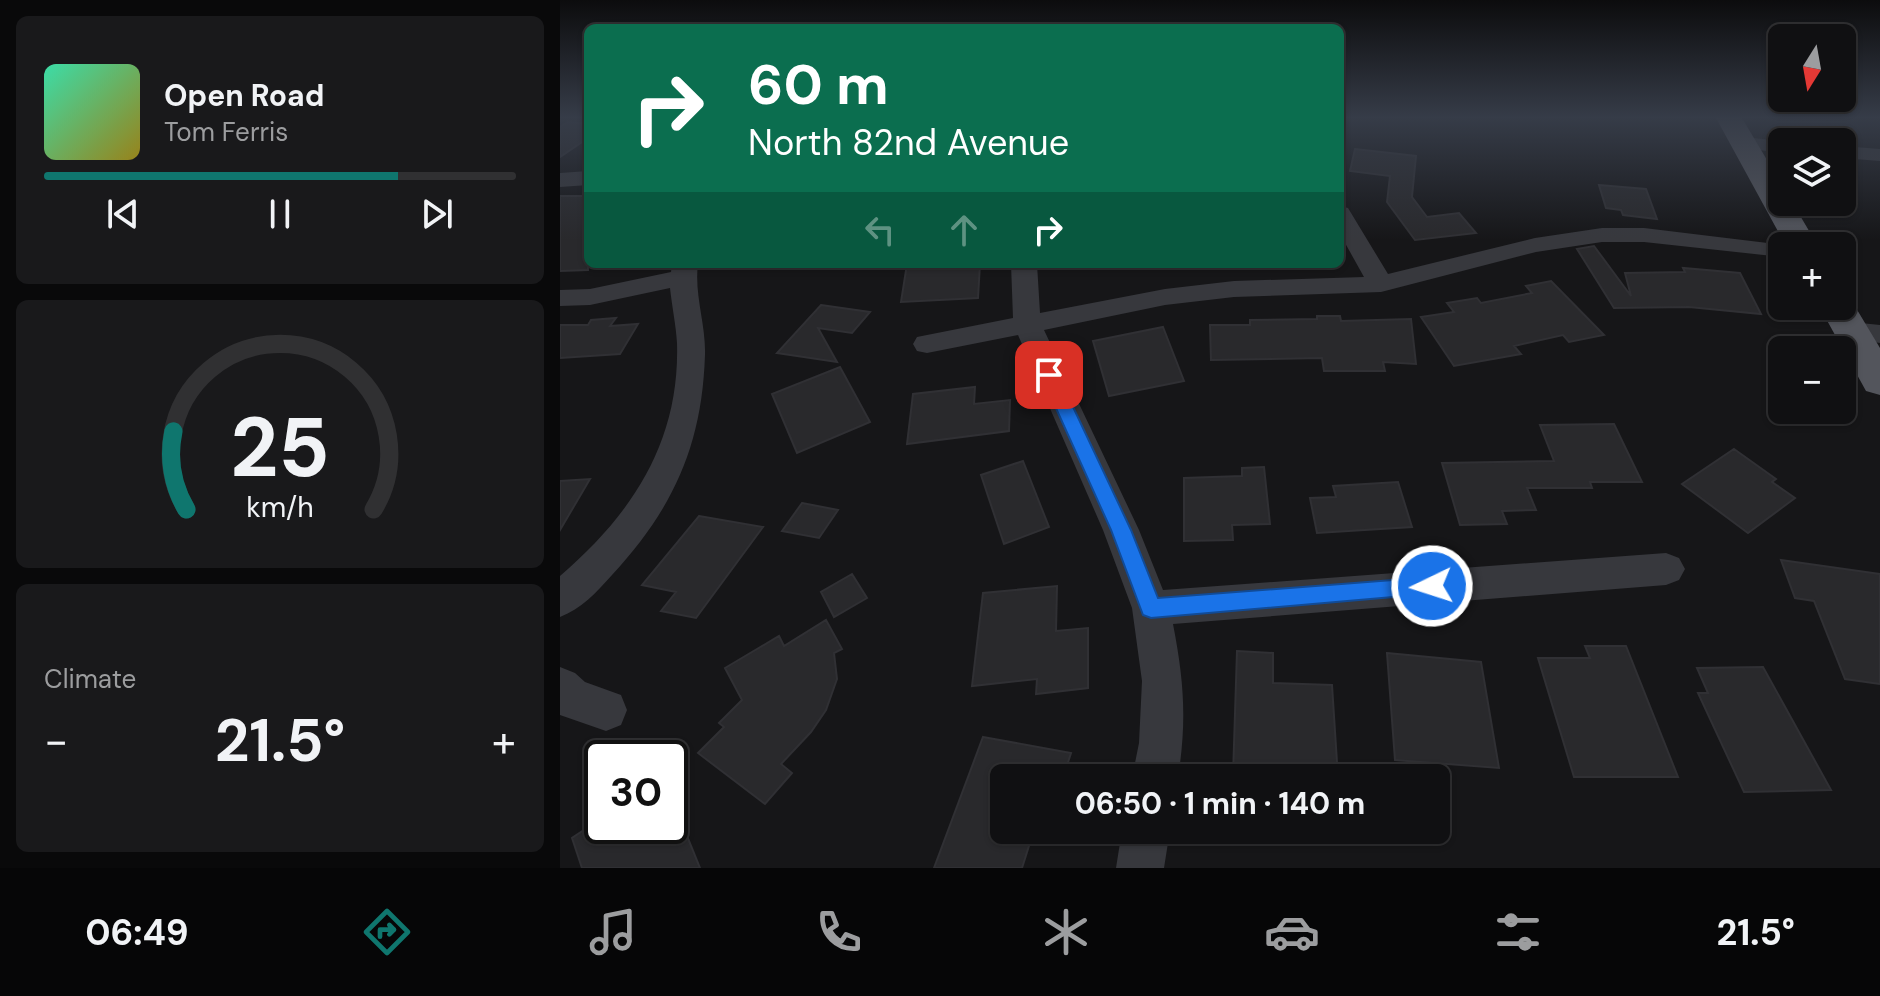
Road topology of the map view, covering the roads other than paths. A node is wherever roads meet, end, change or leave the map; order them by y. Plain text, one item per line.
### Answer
1 (1752, 159) edge
2 (584, 178) edge
3 (560, 180) edge
4 (1344, 220) edge
5 (1794, 232) edge
6 (1768, 248) edge
7 (1024, 268) edge
8 (683, 271) edge
9 (1381, 284) junction
10 (560, 298) edge
11 (1027, 323) junction
12 (1856, 324) edge
13 (927, 344) dead end
14 (1880, 381) edge
15 (1666, 569) dead end
16 (560, 600) edge
17 (1151, 608) junction
18 (560, 687) edge
19 (606, 710) dead end
20 (1157, 764) edge
21 (1144, 844) edge
22 (1140, 868) edge

1 - 5 main road
2 - 3 street
4 - 9 street
6 - 9 street
7 - 11 street
8 - 10 street
8 - 16 street
9 - 11 street
11 - 13 street
11 - 17 street
12 - 14 main road
15 - 17 street
17 - 20 street
18 - 19 street
21 - 22 street

